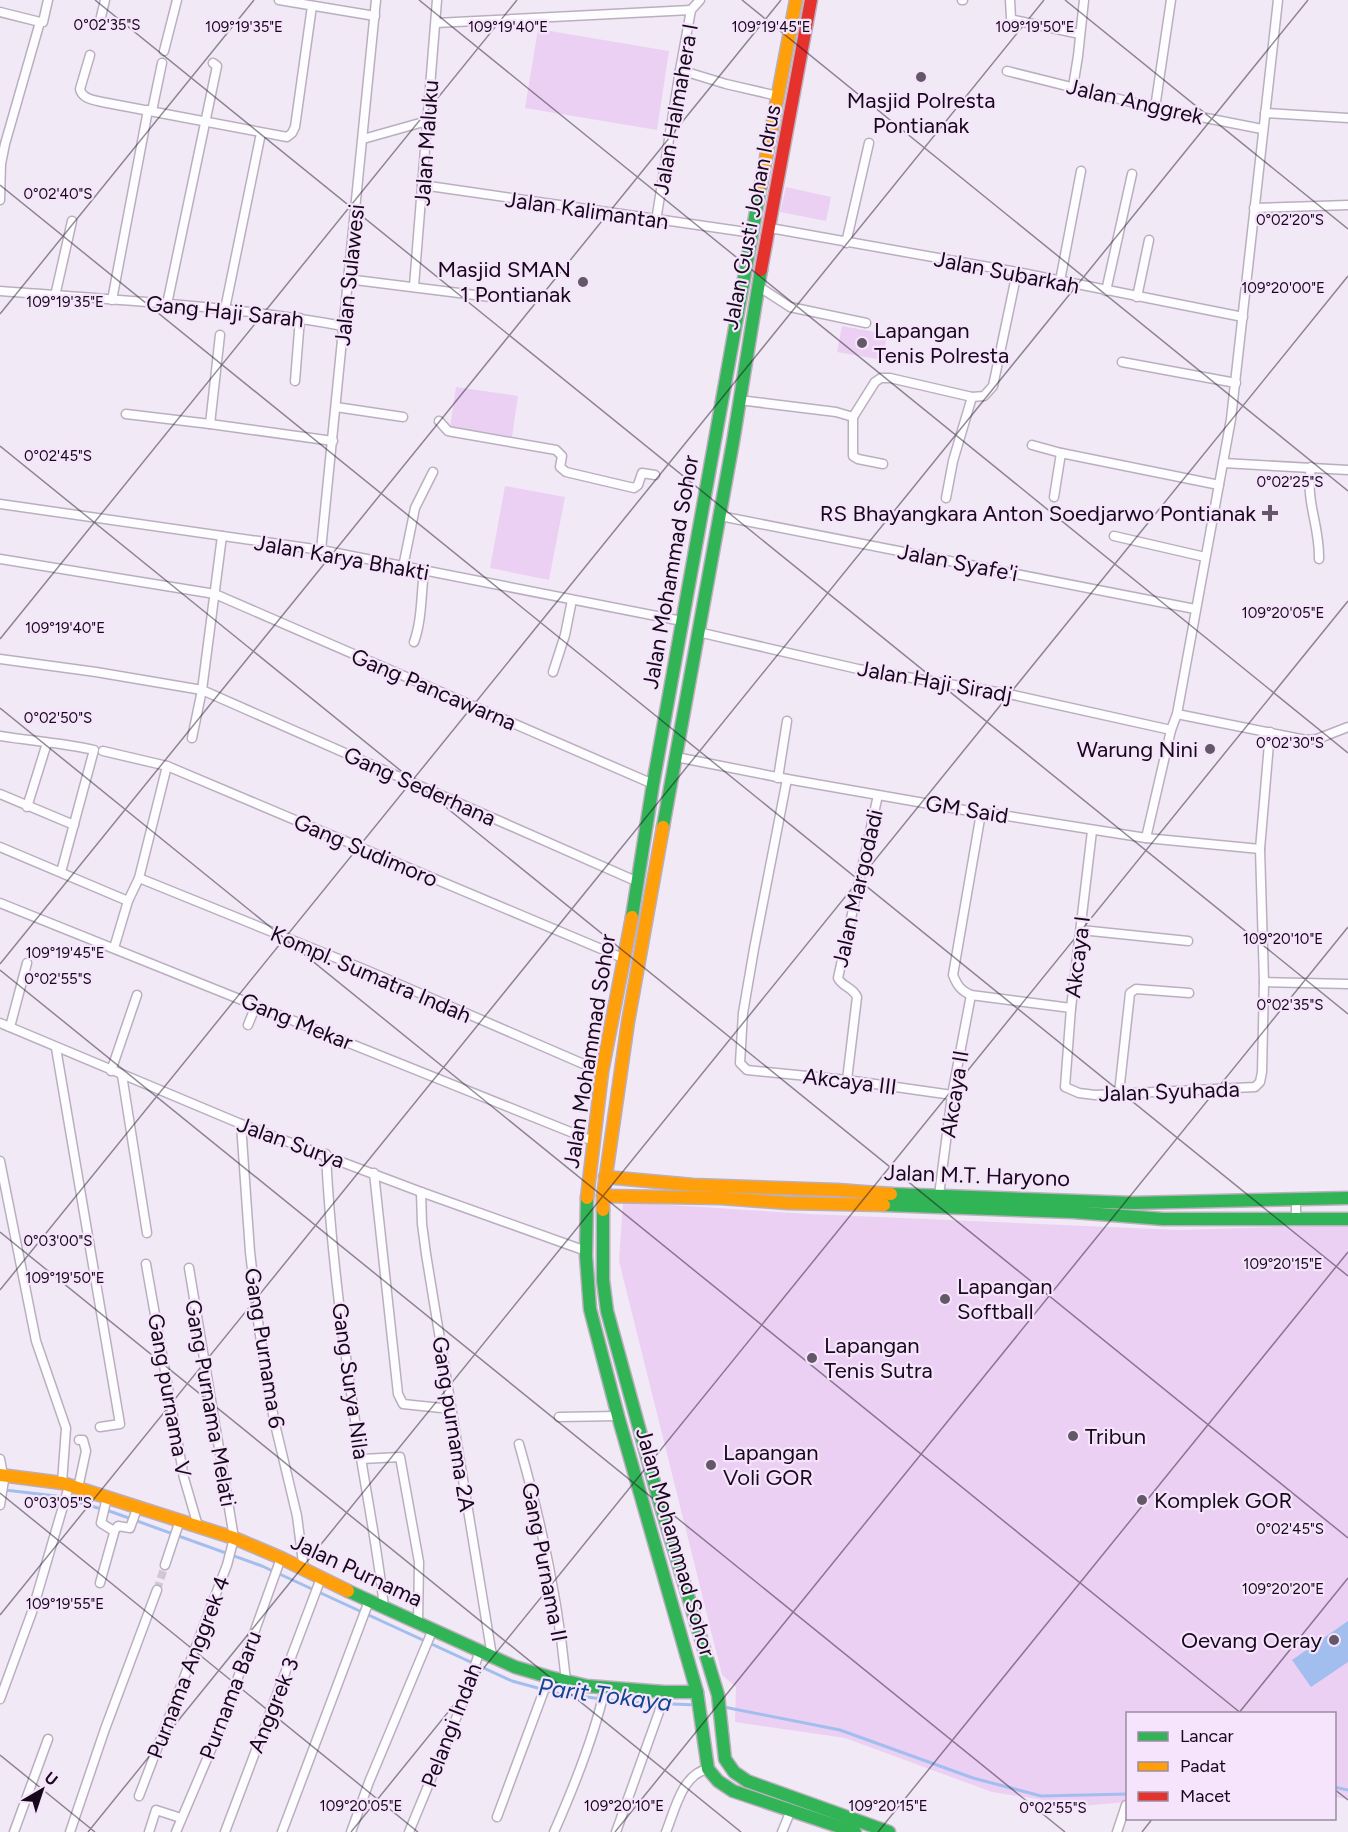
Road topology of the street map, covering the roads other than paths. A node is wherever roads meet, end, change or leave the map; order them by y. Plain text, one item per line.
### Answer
1 (48, 0) edge
2 (105, 0) edge
3 (177, 0) edge
4 (279, 0) edge
5 (376, 0) edge
6 (437, 0) edge
7 (700, 0) edge
8 (796, 0) edge
9 (812, 0) edge
10 (1010, 0) edge
11 (1084, 0) edge
12 (1171, 0) edge
13 (1278, 0) edge
14 (312, 6) junction
15 (691, 10) junction
16 (0, 12) edge
17 (375, 16) junction
18 (39, 22) junction
19 (436, 23) junction
20 (99, 25) dead end
21 (790, 33) junction
22 (1080, 34) junction
23 (805, 35) junction
24 (164, 51) dead end
25 (90, 55) dead end
26 (162, 63) dead end
27 (213, 63) dead end
28 (680, 70) junction
29 (1007, 72) dead end
30 (1073, 87) junction
31 (778, 96) junction
32 (1155, 108) junction
33 (150, 110) junction
34 (1265, 113) junction
35 (1348, 118) edge
36 (207, 121) junction
37 (427, 121) junction
38 (1262, 129) junction
39 (261, 133) junction
40 (363, 139) junction
41 (869, 143) dead end
42 (1081, 171) dead end
43 (1132, 174) dead end
44 (422, 185) junction
45 (0, 200) edge
46 (1348, 205) edge
47 (1254, 208) junction
48 (72, 220) dead end
49 (656, 220) junction
50 (770, 228) junction
51 (753, 233) junction
52 (1149, 240) dead end
53 (846, 243) junction
54 (1017, 273) junction
55 (347, 279) junction
56 (1060, 281) junction
57 (414, 286) junction
58 (758, 286) junction
59 (0, 291) edge
60 (1106, 291) junction
61 (55, 296) junction
62 (491, 297) dead end
63 (1137, 297) junction
64 (112, 300) junction
65 (167, 304) junction
66 (225, 309) junction
67 (1243, 317) junction
68 (300, 318) junction
69 (866, 323) dead end
70 (343, 326) junction
71 (220, 334) dead end
72 (1122, 362) dead end
73 (295, 381) dead end
74 (1236, 383) junction
75 (972, 397) junction
76 (739, 400) junction
77 (336, 407) junction
78 (126, 414) dead end
79 (404, 417) dead end
80 (853, 417) junction
81 (439, 421) dead end
82 (210, 424) junction
83 (715, 439) junction
84 (333, 441) junction
85 (733, 442) junction
86 (1032, 445) dead end
87 (1061, 453) junction
88 (1224, 463) junction
89 (883, 464) dead end
90 (1311, 467) junction
91 (1348, 470) edge
92 (433, 472) dead end
93 (655, 475) dead end
94 (1219, 485) junction
95 (1054, 497) dead end
96 (946, 498) dead end
97 (0, 504) edge
98 (720, 516) junction
99 (222, 536) junction
100 (1114, 536) dead end
101 (321, 550) junction
102 (1205, 556) junction
103 (1319, 559) dead end
104 (0, 560) edge
105 (403, 567) junction
106 (424, 571) junction
107 (215, 594) junction
108 (572, 600) junction
109 (1195, 609) junction
110 (682, 621) junction
111 (698, 632) junction
112 (414, 642) dead end
113 (0, 658) edge
114 (553, 672) dead end
115 (202, 690) junction
116 (668, 697) junction
117 (686, 698) junction
118 (1177, 714) junction
119 (787, 721) dead end
120 (1348, 727) edge
121 (1171, 730) junction
122 (1270, 732) junction
123 (0, 736) edge
124 (192, 738) dead end
125 (46, 743) junction
126 (99, 751) junction
127 (676, 757) junction
128 (167, 766) junction
129 (782, 778) junction
130 (653, 784) junction
131 (0, 794) edge
132 (878, 795) junction
133 (27, 807) junction
134 (981, 813) junction
135 (74, 825) junction
136 (1092, 831) junction
137 (1146, 838) junction
138 (0, 847) edge
139 (1260, 849) junction
140 (61, 872) junction
141 (139, 878) junction
142 (638, 882) junction
143 (128, 901) junction
144 (0, 903) edge
145 (1081, 930) junction
146 (1188, 941) dead end
147 (114, 948) junction
148 (625, 959) junction
149 (27, 963) dead end
150 (1264, 982) junction
151 (1348, 984) edge
152 (1189, 993) dead end
153 (972, 994) junction
154 (137, 995) dead end
155 (256, 1005) junction
156 (1071, 1008) junction
157 (612, 1019) junction
158 (628, 1022) junction
159 (0, 1023) edge
160 (248, 1025) dead end
161 (10, 1027) junction
162 (56, 1048) junction
163 (111, 1071) junction
164 (602, 1072) junction
165 (122, 1075) junction
166 (847, 1080) junction
167 (1064, 1084) joint
168 (1119, 1093) junction
169 (952, 1095) junction
170 (241, 1124) junction
171 (593, 1141) junction
172 (326, 1154) junction
173 (0, 1161) edge
174 (374, 1173) junction
175 (605, 1177) junction
176 (692, 1191) junction
177 (421, 1192) junction
178 (939, 1195) junction
179 (603, 1196) junction
180 (837, 1196) junction
181 (1348, 1198) edge
182 (1296, 1201) junction
183 (1016, 1204) junction
184 (1296, 1219) junction
185 (1348, 1219) edge
186 (147, 1233) dead end
187 (586, 1251) junction
188 (146, 1264) dead end
189 (189, 1268) dead end
190 (590, 1309) junction
191 (607, 1311) junction
192 (451, 1409) junction
193 (616, 1416) junction
194 (558, 1417) dead end
195 (100, 1427) dead end
196 (79, 1440) dead end
197 (519, 1444) dead end
198 (0, 1459) edge
199 (362, 1459) junction
200 (2, 1476) edge
201 (69, 1486) junction
202 (107, 1497) junction
203 (658, 1497) junction
204 (642, 1500) junction
205 (1, 1503) edge
206 (137, 1509) junction
207 (180, 1523) junction
208 (198, 1526) junction
209 (114, 1531) junction
210 (234, 1541) junction
211 (280, 1561) junction
212 (165, 1565) tunnel mouth
213 (304, 1570) junction
214 (320, 1581) junction
215 (100, 1583) dead end
216 (157, 1590) tunnel mouth
217 (368, 1604) junction
218 (384, 1607) junction
219 (418, 1622) junction
220 (431, 1633) junction
221 (483, 1654) junction
222 (547, 1681) junction
223 (566, 1682) junction
224 (604, 1692) junction
225 (698, 1694) junction
226 (663, 1696) junction
227 (0, 1699) edge
228 (48, 1739) dead end
229 (708, 1769) junction
230 (139, 1796) dead end
231 (1126, 1805) dead end
232 (791, 1810) junction
233 (497, 1817) dead end
234 (181, 1818) junction
235 (824, 1827) edge
236 (14, 1832) edge
237 (70, 1832) edge
238 (149, 1832) edge
239 (176, 1832) edge
240 (225, 1832) edge
241 (282, 1832) edge
242 (351, 1832) edge
243 (409, 1832) edge
244 (554, 1832) edge
245 (616, 1832) edge
246 (666, 1832) edge
247 (782, 1832) edge
248 (855, 1832) edge
249 (889, 1832) edge
250 (1117, 1832) edge

1 - 18 street
2 - 20 street
3 - 24 street
4 - 14 street
5 - 17 street, Jalan Sulawesi
6 - 19 street, Jalan Maluku
7 - 15 street, Jalan Halmahera I
8 - 21 street, Jalan Gusti Johan Idrus
9 - 23 street, Jalan Gusti Johan Idrus
10 - 22 street
11 - 22 street
12 - 32 street
13 - 34 street
14 - 17 street
14 - 39 street
15 - 19 street
15 - 28 street, Jalan Halmahera I
16 - 18 street
17 - 40 street, Jalan Sulawesi
18 - 45 street
19 - 37 street, Jalan Maluku
21 - 23 street
21 - 31 street, Jalan Gusti Johan Idrus
22 - 30 street
23 - 50 street, Jalan Gusti Johan Idrus
25 - 33 street
26 - 33 street
27 - 36 street
28 - 31 street
28 - 49 street, Jalan Halmahera I
29 - 30 street, Jalan Anggrek
30 - 32 street, Jalan Anggrek
31 - 51 street, Jalan Gusti Johan Idrus
32 - 38 street, Jalan Anggrek
33 - 36 street
33 - 64 street
34 - 35 street
34 - 38 street
36 - 39 street
36 - 65 street
37 - 40 street
37 - 44 street, Jalan Maluku
38 - 47 street
39 - 66 street
40 - 55 street, Jalan Sulawesi
41 - 53 street
42 - 56 street
43 - 60 street
44 - 49 street, Jalan Kalimantan
44 - 57 street, Jalan Maluku
46 - 47 street
47 - 67 street
48 - 61 street
49 - 51 street, Jalan Kalimantan
50 - 53 street, Jalan Subarkah
50 - 58 street, Jalan Gusti Johan Idrus
51 - 83 street, Jalan Gusti Johan Idrus
52 - 63 street
53 - 54 street, Jalan Subarkah
54 - 56 street, Jalan Subarkah
54 - 75 street
55 - 57 street
55 - 70 street, Jalan Sulawesi
56 - 60 street, Jalan Subarkah
57 - 62 street
58 - 69 street
58 - 76 street, Jalan Gusti Johan Idrus
59 - 61 street, Gang Haji Sarah
60 - 63 street, Jalan Subarkah
61 - 64 street, Gang Haji Sarah
63 - 67 street, Jalan Subarkah
64 - 65 street, Gang Haji Sarah
65 - 66 street, Gang Haji Sarah
66 - 68 street, Gang Haji Sarah
67 - 74 street
68 - 70 street, Gang Haji Sarah
68 - 73 street
70 - 77 street, Jalan Sulawesi
71 - 82 street
72 - 74 street
74 - 88 street
75 - 80 street
75 - 96 street
76 - 80 street
76 - 85 street, Jalan Gusti Johan Idrus
77 - 79 street
77 - 84 street, Jalan Sulawesi
78 - 82 street
80 - 89 street
81 - 93 street
82 - 84 street
83 - 85 street
83 - 110 street, Jalan Mohammad Sohor
84 - 101 street, Jalan Sulawesi
85 - 98 street, Jalan Mohammad Sohor
86 - 87 street
87 - 94 street
87 - 95 street
88 - 90 street
88 - 94 street
90 - 91 street
90 - 103 street
92 - 105 street
94 - 102 street
97 - 99 street, Jalan Karya Bhakti
98 - 109 street, Jalan Syafe'i
98 - 111 street, Jalan Mohammad Sohor
99 - 101 street, Jalan Karya Bhakti
99 - 107 street
100 - 102 street
101 - 105 street, Jalan Karya Bhakti
102 - 109 street
104 - 107 street, Gang Pancawarna
105 - 106 street, Jalan Karya Bhakti
106 - 108 street, Jalan Karya Bhakti
106 - 112 street
107 - 115 street
107 - 130 street, Gang Pancawarna
108 - 110 street, Jalan Karya Bhakti
108 - 114 street
109 - 118 street
110 - 116 street, Jalan Mohammad Sohor
111 - 117 street, Jalan Mohammad Sohor
111 - 121 street, Jalan Haji Siradj
113 - 115 street, Gang Sederhana
115 - 124 street
115 - 142 street, Gang Sederhana
116 - 117 street
116 - 130 street, Jalan Mohammad Sohor
117 - 127 street, Jalan Mohammad Sohor
118 - 121 street
118 - 122 street
119 - 129 street
120 - 122 street
121 - 137 street
122 - 139 street, Jalan Syuhada
123 - 125 street, Gang Sudimoro
125 - 126 street, Gang Sudimoro
125 - 133 street
126 - 128 street, Gang Sudimoro
126 - 135 street
127 - 129 street, GM Said
127 - 158 street, Jalan Mohammad Sohor
128 - 141 street
128 - 148 street, Gang Sudimoro
129 - 132 street, GM Said
129 - 166 street, Akcaya III
130 - 142 street, Jalan Mohammad Sohor
131 - 133 street
132 - 134 street, GM Said
132 - 166 street, Jalan Margodadi
133 - 135 street
134 - 136 street, GM Said
134 - 153 street
135 - 140 street
136 - 137 street, GM Said
136 - 145 street, Akcaya I
137 - 139 street, GM Said
138 - 140 street
139 - 150 street, Jalan Syuhada
140 - 143 street
141 - 143 street
141 - 164 street, Kompl. Sumatra Indah
142 - 148 street, Jalan Mohammad Sohor
143 - 147 street
144 - 147 street, Gang Mekar
145 - 146 street
145 - 156 street, Akcaya I
147 - 155 street, Gang Mekar
148 - 157 street, Jalan Mohammad Sohor
149 - 161 street
150 - 151 street
150 - 168 street, Jalan Syuhada
152 - 168 street
153 - 156 street
153 - 169 street, Akcaya II
154 - 163 street
155 - 160 street
155 - 171 street, Gang Mekar
156 - 167 street, Akcaya I
157 - 158 street
157 - 164 street, Jalan Mohammad Sohor
158 - 175 street, Jalan Mohammad Sohor
159 - 161 street, Jalan Surya
161 - 162 street, Jalan Surya
162 - 163 street, Jalan Surya
162 - 195 street
163 - 165 street, Jalan Surya
164 - 171 street, Jalan Mohammad Sohor
165 - 170 street, Jalan Surya
165 - 186 street
166 - 169 street, Akcaya III
167 - 168 street, Jalan Syuhada
169 - 178 street, Akcaya II
170 - 172 street, Jalan Surya
170 - 213 street, Gang Purnama 6
171 - 187 street, Jalan Mohammad Sohor
172 - 174 street, Jalan Surya
172 - 199 street, Gang Surya Nila
173 - 201 street
174 - 177 street, Jalan Surya
174 - 192 street
175 - 176 street, Jalan M.T. Haryono
175 - 179 street, Jalan Mohammad Sohor
176 - 179 street
176 - 180 street, Jalan M.T. Haryono
177 - 187 street, Jalan Surya
177 - 192 street, Gang purnama 2A
178 - 180 street, Jalan M.T. Haryono
178 - 183 street, Jalan M.T. Haryono
179 - 191 street, Jalan Mohammad Sohor
180 - 183 street
181 - 182 street, Jalan M.T. Haryono
182 - 183 street, Jalan M.T. Haryono
182 - 184 street
183 - 184 street
184 - 185 street
187 - 190 street, Jalan Mohammad Sohor
188 - 208 street, Gang purnama V
189 - 210 street, Gang Purnama Melati
190 - 191 street
190 - 193 street, Jalan Mohammad Sohor
191 - 203 street, Jalan Mohammad Sohor
192 - 221 street, Gang purnama 2A
193 - 194 street
193 - 204 street, Jalan Mohammad Sohor
196 - 201 street
197 - 223 street, Gang Purnama II
198 - 200 street
199 - 218 street, Gang Surya Nila
199 - 219 street
200 - 201 street, Jalan Purnama
200 - 205 street
201 - 202 street, Jalan Purnama
201 - 227 street
202 - 206 street, Jalan Purnama
202 - 209 street
203 - 204 street
203 - 249 street, Jalan Mohammad Sohor
204 - 225 street, Jalan Mohammad Sohor
206 - 207 street, Jalan Purnama
206 - 209 street
207 - 208 street, Jalan Purnama
207 - 212 street
208 - 210 street, Jalan Purnama
209 - 215 street
210 - 211 street, Jalan Purnama
210 - 230 street, Purnama Anggrek 4
211 - 213 street, Jalan Purnama
211 - 234 street, Purnama Baru
213 - 214 street, Jalan Purnama
214 - 217 street, Jalan Purnama
214 - 240 street, Anggrek 3
216 - 237 street
217 - 218 street, Jalan Purnama
217 - 241 street
218 - 219 street, Jalan Purnama
219 - 220 street, Jalan Purnama
220 - 221 street, Jalan Purnama
220 - 242 street
221 - 222 street, Jalan Purnama
221 - 243 street, Pelangi Indah
222 - 223 street, Jalan Purnama
222 - 233 street
223 - 224 street, Jalan Purnama
224 - 226 street, Jalan Purnama
224 - 244 street
225 - 226 street, Jalan Purnama
225 - 229 street, Jalan Mohammad Sohor
226 - 245 street
228 - 236 street
229 - 232 street
229 - 246 street
231 - 250 street
232 - 235 street
232 - 247 street
234 - 238 street
234 - 239 street, Purnama Baru
235 - 248 street

